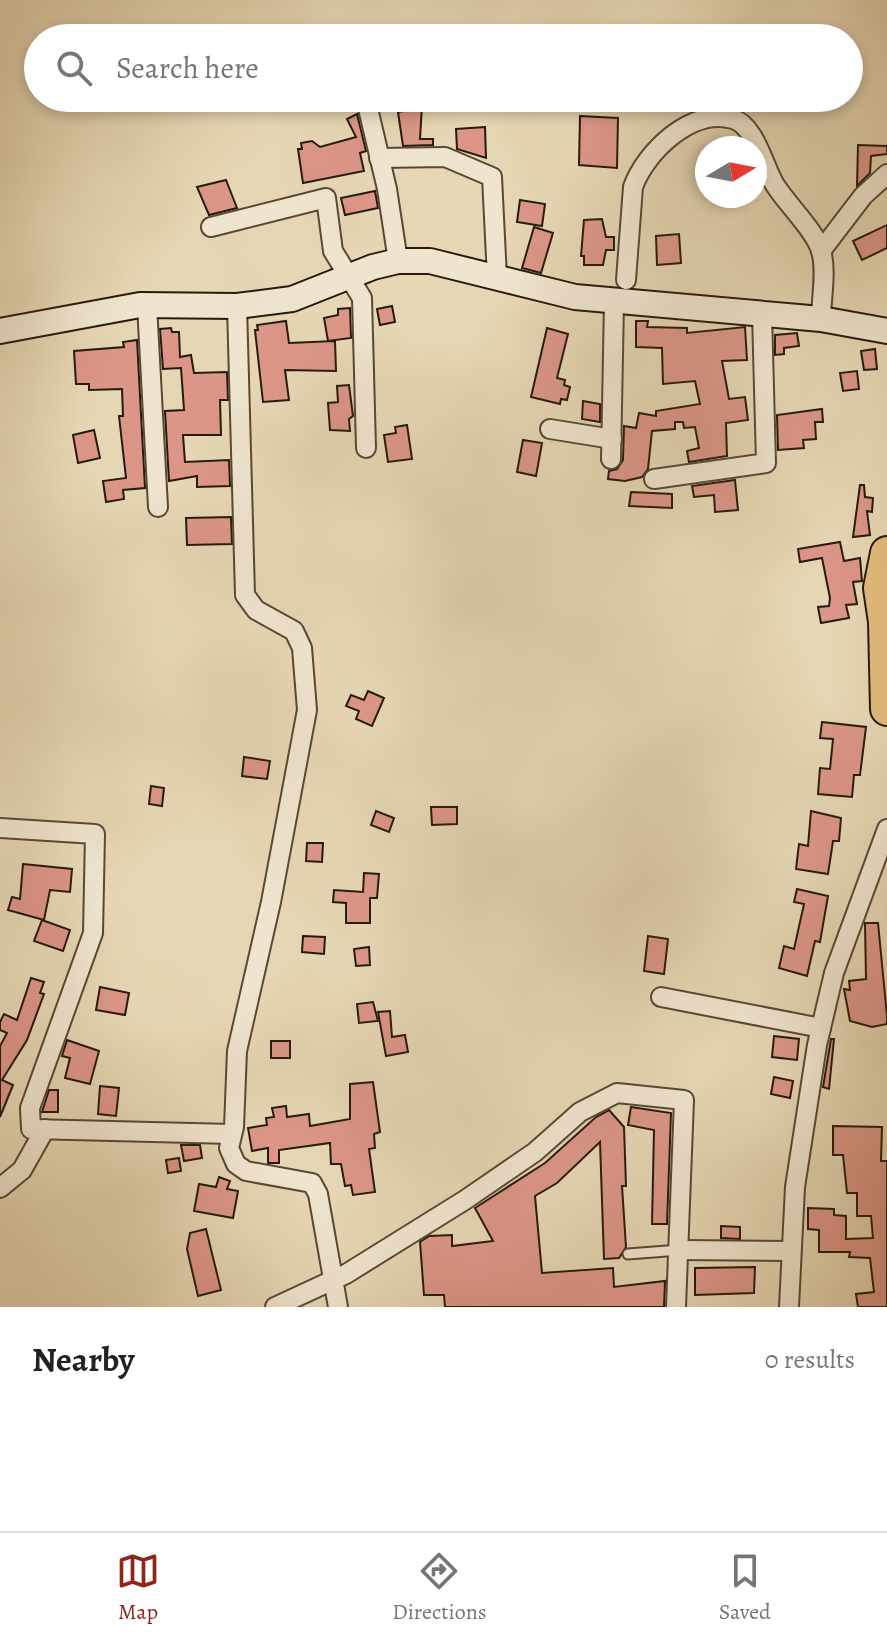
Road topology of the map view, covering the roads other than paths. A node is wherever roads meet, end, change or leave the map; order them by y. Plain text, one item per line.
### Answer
1 (369, 112) edge
2 (379, 158) junction
3 (887, 174) edge
4 (211, 227) dead end
5 (821, 251) junction
6 (398, 261) junction
7 (352, 276) junction
8 (497, 278) junction
9 (626, 280) dead end
10 (614, 302) junction
11 (147, 305) junction
12 (237, 306) junction
13 (762, 314) junction
14 (821, 319) junction
15 (0, 331) edge
16 (887, 331) edge
17 (550, 429) dead end
18 (612, 439) junction
19 (366, 448) dead end
20 (611, 459) dead end
21 (654, 479) dead end
22 (158, 507) dead end
23 (887, 553) edge
24 (886, 618) edge
25 (887, 709) edge
26 (0, 828) edge
27 (887, 829) edge
28 (661, 997) dead end
29 (821, 1028) junction
30 (45, 1129) junction
31 (232, 1134) junction
32 (0, 1188) edge
33 (680, 1250) junction
34 (791, 1251) junction
35 (628, 1254) dead end
36 (332, 1274) junction
37 (275, 1307) edge
38 (338, 1307) edge
39 (676, 1307) edge
40 (789, 1307) edge

1 - 2 street
2 - 6 street
2 - 8 street
3 - 5 street
4 - 7 street
5 - 9 street
5 - 14 street
6 - 7 street
6 - 8 street
7 - 12 street
7 - 19 street
8 - 10 street
10 - 13 street
10 - 18 street
11 - 12 street
11 - 15 street
11 - 22 street
12 - 31 street
13 - 14 street
13 - 21 street
14 - 16 street
17 - 18 street
18 - 20 street
23 - 24 highway
24 - 25 highway
26 - 30 street
27 - 29 street
28 - 29 street
29 - 34 street
30 - 31 street
30 - 32 street
31 - 36 street
33 - 34 street
33 - 35 lane
33 - 36 street
33 - 39 street
34 - 40 street
36 - 37 street
36 - 38 street

